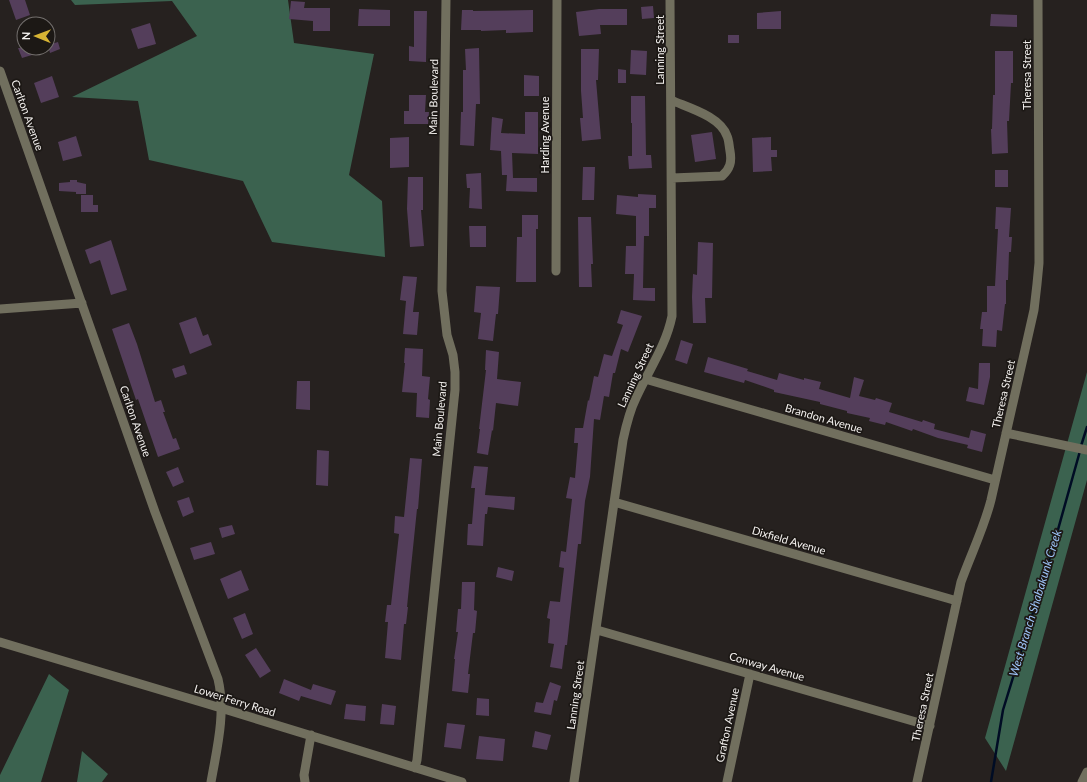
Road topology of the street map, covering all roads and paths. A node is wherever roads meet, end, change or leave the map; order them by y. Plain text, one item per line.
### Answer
1 (446, 0) edge
2 (557, 0) edge
3 (670, 0) edge
4 (1038, 0) edge
5 (0, 71) edge
6 (671, 100) junction
7 (672, 178) junction
8 (556, 271) dead end
9 (82, 303) junction
10 (0, 309) edge
11 (645, 379) junction
12 (1006, 433) junction
13 (1087, 450) edge
14 (995, 480) junction
15 (614, 502) junction
16 (957, 601) junction
17 (597, 630) junction
18 (0, 642) edge
19 (750, 674) junction
20 (222, 708) junction
21 (930, 726) junction
22 (311, 736) junction
23 (415, 768) junction
24 (1087, 772) edge
25 (211, 782) edge
26 (305, 782) edge
27 (462, 782) edge
28 (574, 782) edge
29 (727, 782) edge
30 (918, 782) edge
31 (1082, 782) edge

1 - 23 street, Main Boulevard
2 - 8 street, Harding Avenue
3 - 6 street, Lanning Street
4 - 12 street, Theresa Street
5 - 9 street, Carlton Avenue
6 - 7 street, Lanning Street
6 - 7 street
7 - 11 street, Lanning Street
9 - 10 street
9 - 20 street, Carlton Avenue
11 - 14 street, Brandon Avenue
11 - 15 street, Lanning Street
12 - 13 street
12 - 14 street, Theresa Street
14 - 16 street, Theresa Street
15 - 16 street, Dixfield Avenue
15 - 17 street, Lanning Street
16 - 21 street, Theresa Street
17 - 19 street, Conway Avenue
17 - 28 street, Lanning Street
18 - 20 street, Lower Ferry Road
19 - 21 street, Conway Avenue
19 - 29 street, Grafton Avenue
20 - 22 street, Lower Ferry Road
20 - 25 street, Carlton Avenue
21 - 30 street, Theresa Street
22 - 23 street, Lower Ferry Road
22 - 26 street
23 - 27 street, Lower Ferry Road
24 - 31 street

